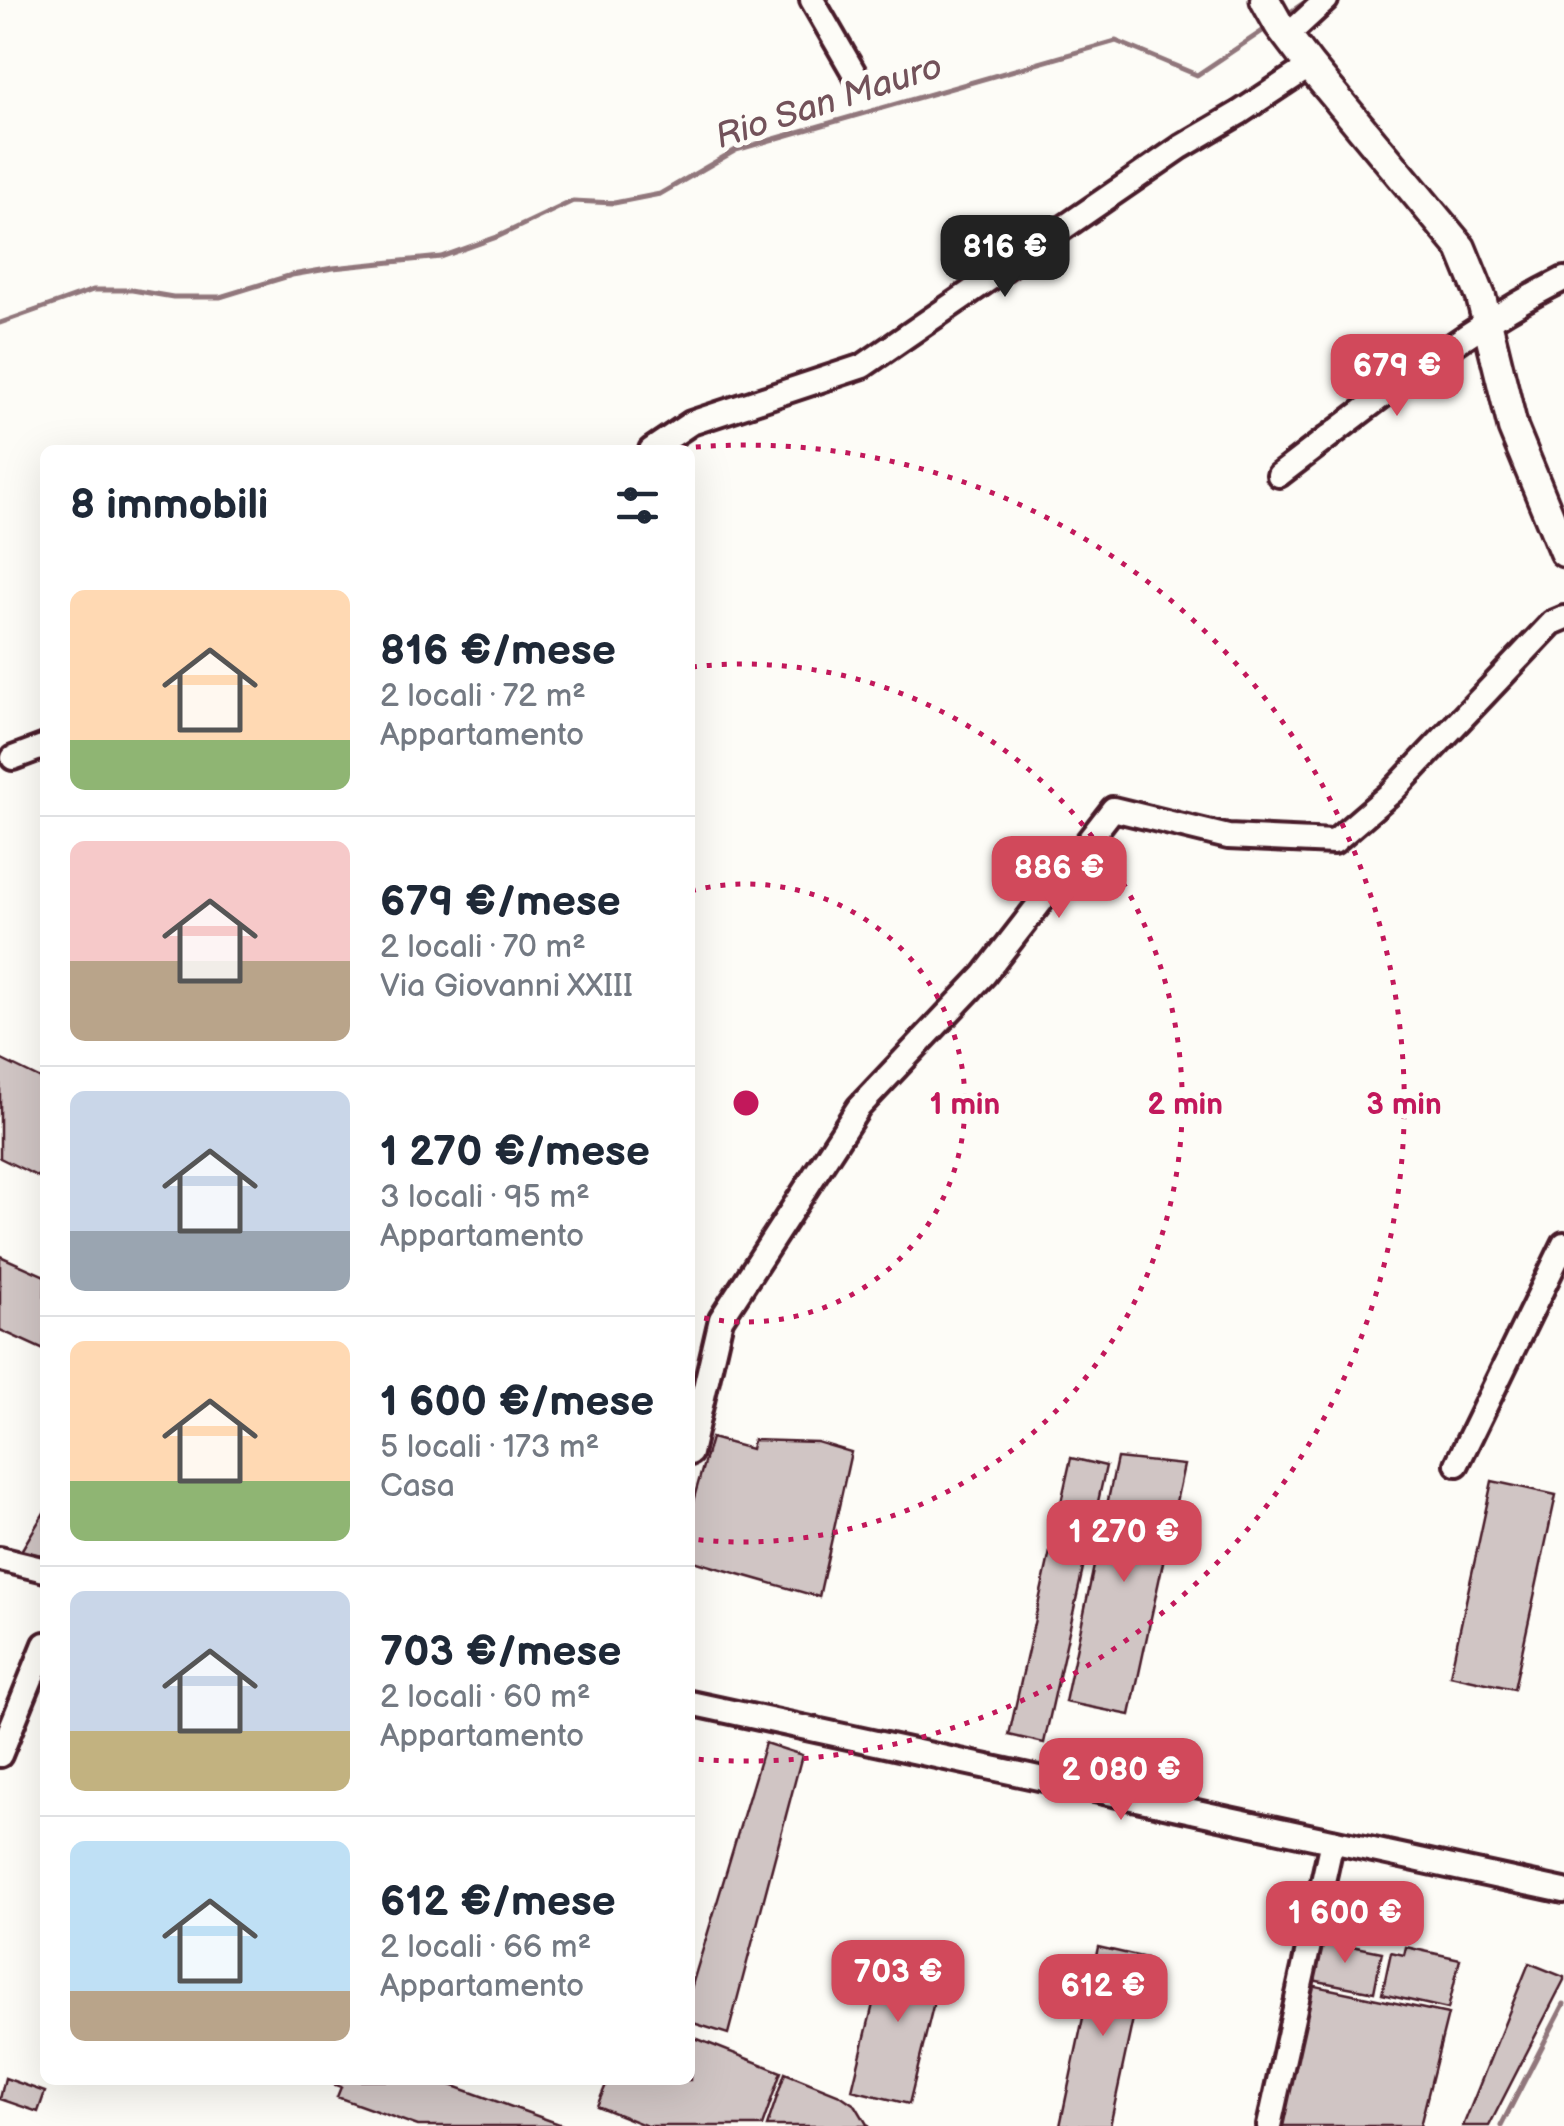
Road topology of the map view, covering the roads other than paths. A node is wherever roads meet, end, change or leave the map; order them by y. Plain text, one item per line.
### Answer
1 (812, 0) edge
2 (1326, 0) edge
3 (1275, 18) edge
4 (1310, 66) junction
5 (856, 78) dead end
6 (1564, 279) edge
7 (1488, 322) junction
8 (658, 445) edge
9 (1279, 475) dead end
10 (1564, 552) edge
11 (1564, 618) edge
12 (40, 748) edge
13 (13, 758) dead end
14 (1564, 1244) edge
15 (695, 1431) edge
16 (1457, 1464) dead end
17 (0, 1560) edge
18 (40, 1569) edge
19 (40, 1656) edge
20 (695, 1704) edge
21 (0, 1755) edge
22 (1332, 1841) junction
23 (1564, 1891) edge
24 (1268, 2126) edge

1 - 5 street
2 - 3 street
3 - 4 main road
4 - 7 main road
4 - 8 street
6 - 7 street
7 - 9 street
7 - 10 main road
11 - 15 street
12 - 13 street
14 - 16 street
17 - 18 street
19 - 21 street
20 - 22 street
22 - 23 street
22 - 24 street

